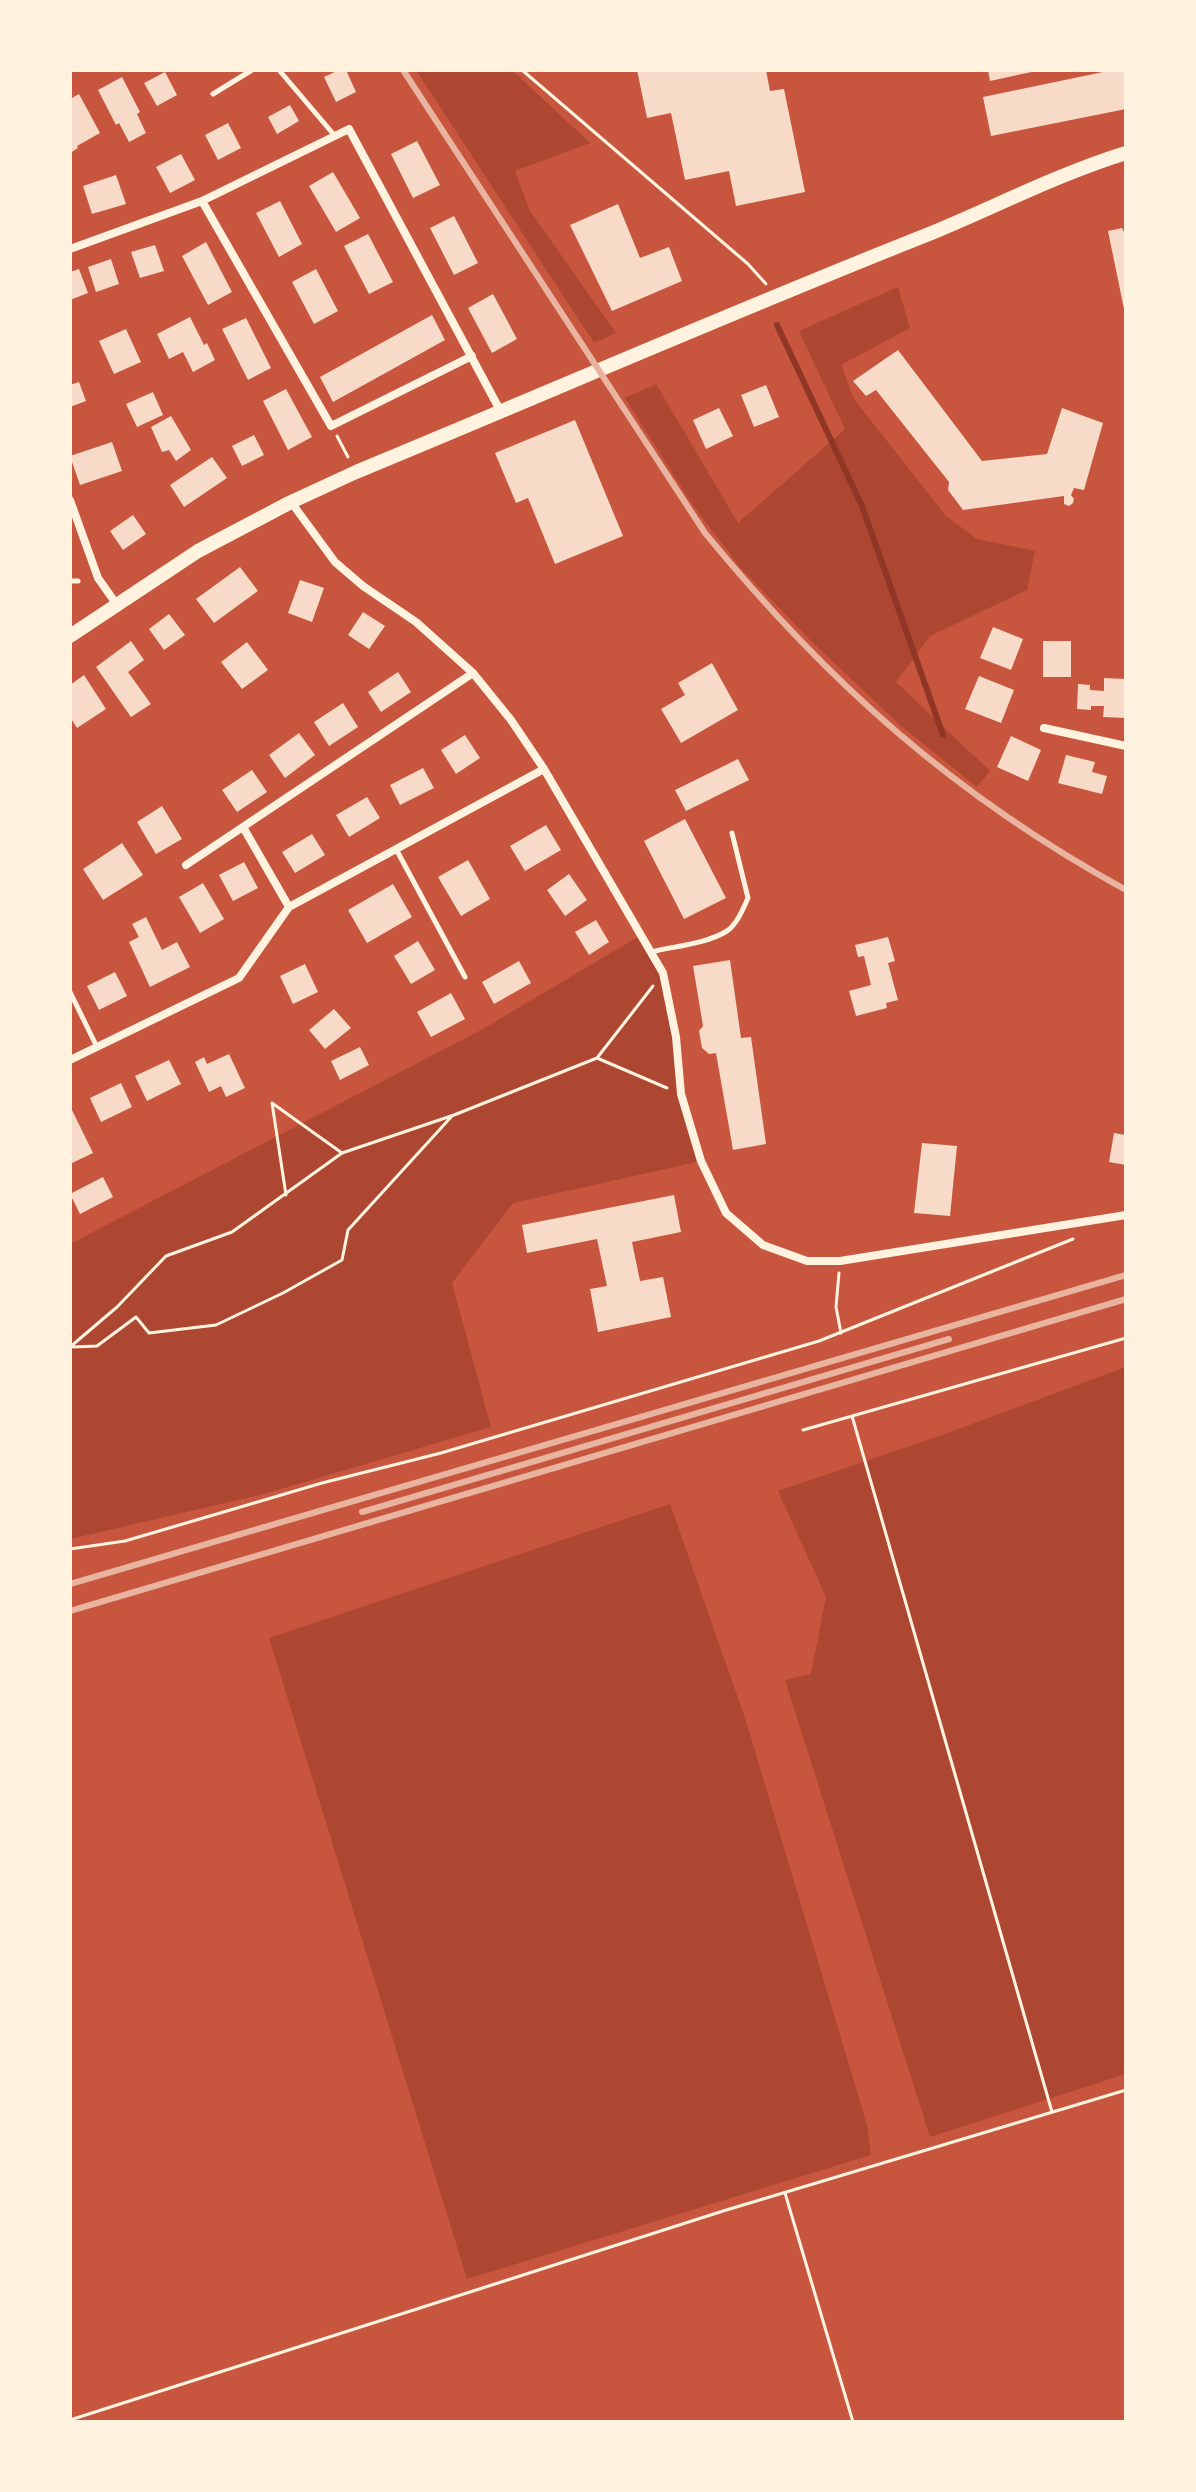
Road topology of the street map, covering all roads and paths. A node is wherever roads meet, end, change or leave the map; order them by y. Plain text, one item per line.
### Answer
1 (252, 70) edge
2 (279, 70) edge
3 (522, 70) edge
4 (213, 94) dead end
5 (335, 136) junction
6 (1126, 153) edge
7 (202, 201) junction
8 (70, 249) edge
9 (776, 295) junction
10 (472, 356) junction
11 (501, 412) junction
12 (331, 426) junction
13 (356, 472) junction
14 (70, 500) edge
15 (291, 502) junction
16 (70, 581) edge
17 (78, 581) dead end
18 (117, 605) junction
19 (70, 636) edge
20 (473, 673) junction
21 (1044, 728) dead end
22 (1126, 746) edge
23 (544, 769) junction
24 (243, 827) junction
25 (732, 833) dead end
26 (395, 848) junction
27 (186, 865) dead end
28 (289, 907) junction
29 (651, 952) junction
30 (663, 973) junction
31 (465, 977) dead end
32 (70, 992) edge
33 (97, 1047) junction
34 (597, 1058) junction
35 (70, 1060) edge
36 (681, 1094) junction
37 (454, 1115) junction
38 (342, 1153) junction
39 (286, 1196) junction
40 (1126, 1215) edge
41 (1083, 1235) dead end
42 (840, 1261) junction
43 (841, 1333) junction
44 (1126, 1338) edge
45 (72, 1347) edge
46 (852, 1416) junction
47 (803, 1430) dead end
48 (70, 1549) edge
49 (1126, 2090) edge
50 (1052, 2112) junction
51 (785, 2193) junction
52 (70, 2420) edge
53 (853, 2422) edge

1 - 4 lane
2 - 5 lane
3 - 9 path
5 - 7 street
5 - 10 street
6 - 9 main road
7 - 8 street
7 - 12 street
9 - 11 main road
10 - 11 street
10 - 12 street
11 - 13 main road
12 - 13 path
13 - 15 main road
14 - 18 street
15 - 18 main road
15 - 20 street
16 - 17 lane
18 - 19 main road
20 - 23 street
20 - 24 street
21 - 22 street
23 - 26 street
23 - 29 street
24 - 27 street
24 - 28 street
25 - 29 lane
26 - 28 street
26 - 31 lane
28 - 33 street
29 - 30 street
30 - 34 path
30 - 36 street
32 - 33 lane
33 - 35 street
34 - 36 path
34 - 37 path
36 - 42 street
37 - 38 path
37 - 45 path
38 - 39 path
38 - 39 path
39 - 45 path
40 - 42 street
41 - 43 path
42 - 43 path
43 - 48 path
44 - 46 path
46 - 47 path
46 - 50 path
49 - 50 path
50 - 51 path
51 - 52 path
51 - 53 path

